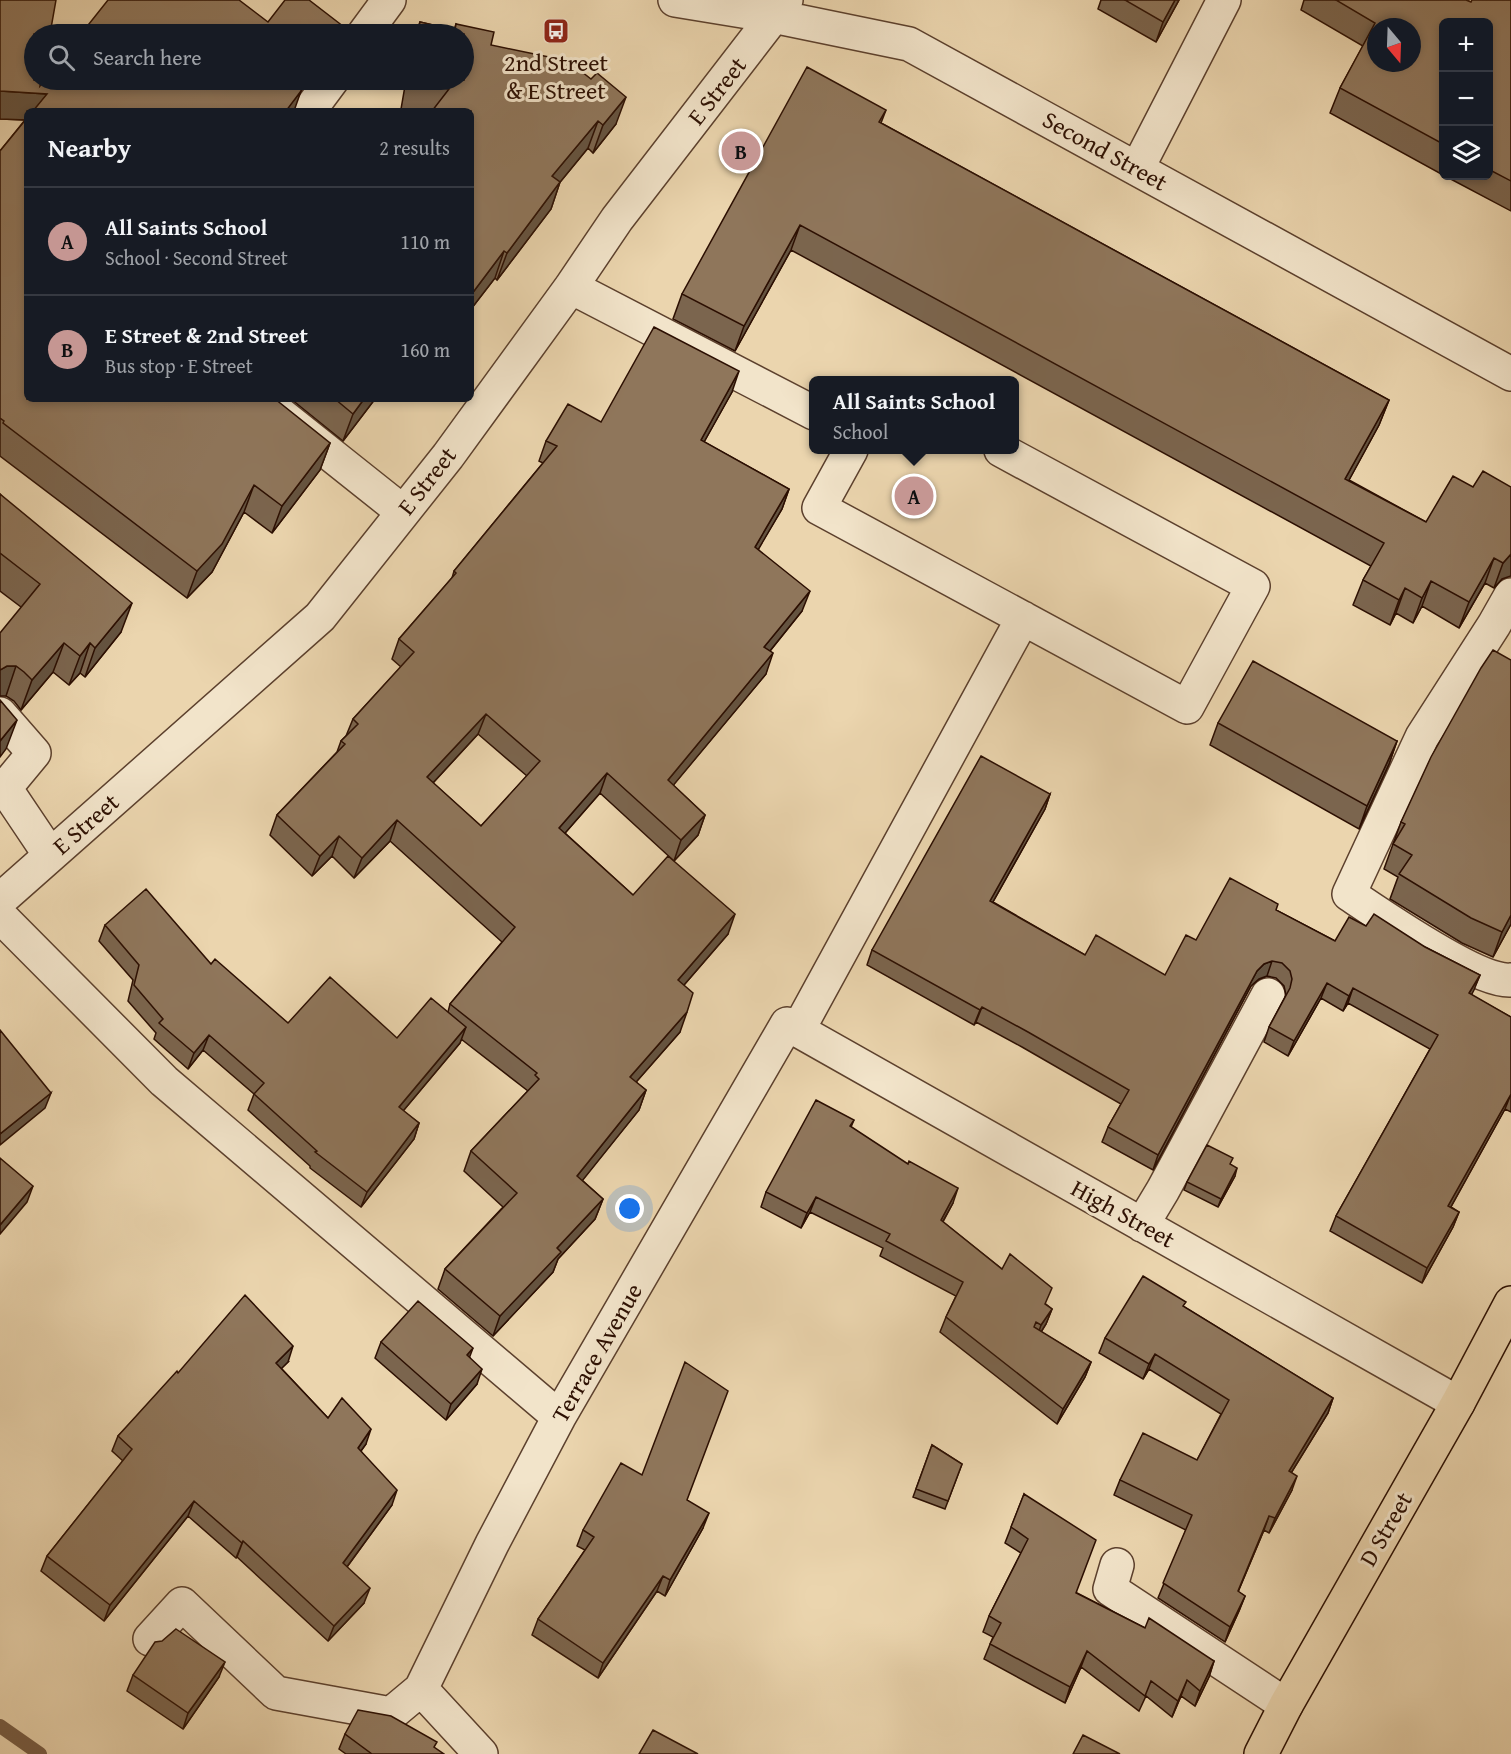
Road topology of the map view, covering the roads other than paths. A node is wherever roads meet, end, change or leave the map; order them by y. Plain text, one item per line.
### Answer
1 (389, 0) edge
2 (675, 0) edge
3 (1224, 0) edge
4 (779, 8) edge
5 (371, 24) edge
6 (325, 90) edge
7 (311, 108) edge
8 (1137, 169) junction
9 (572, 287) junction
10 (1511, 374) edge
11 (265, 402) edge
12 (809, 411) edge
13 (849, 454) edge
14 (1008, 454) edge
15 (403, 512) junction
16 (1511, 595) edge
17 (1023, 618) junction
18 (0, 714) edge
19 (51, 855) junction
20 (0, 900) edge
21 (0, 916) edge
22 (1511, 980) edge
23 (1268, 995) dead end
24 (793, 1027) junction
25 (1142, 1225) junction
26 (1511, 1304) edge
27 (1458, 1403) junction
28 (559, 1418) junction
29 (1117, 1565) dead end
30 (150, 1639) dead end
31 (421, 1689) junction
32 (1286, 1705) junction
33 (481, 1754) edge
34 (1261, 1754) edge

1 - 5 street
2 - 4 street, Second Street
3 - 8 street
4 - 8 street, Second Street
4 - 9 street, E Street
6 - 7 street
8 - 10 street, Second Street
9 - 12 street
9 - 15 street, E Street
11 - 15 street
13 - 17 street
14 - 17 street
15 - 19 street, E Street
16 - 22 street
17 - 24 street, Terrace Avenue
18 - 19 street
19 - 20 street, E Street
21 - 28 street
23 - 25 street
24 - 25 street, High Street
24 - 28 street, Terrace Avenue
25 - 27 street, High Street
26 - 27 main road, D Street
27 - 32 main road, D Street
28 - 31 street, Terrace Avenue
29 - 32 street
30 - 31 street
31 - 33 street
32 - 34 main road, D Street

